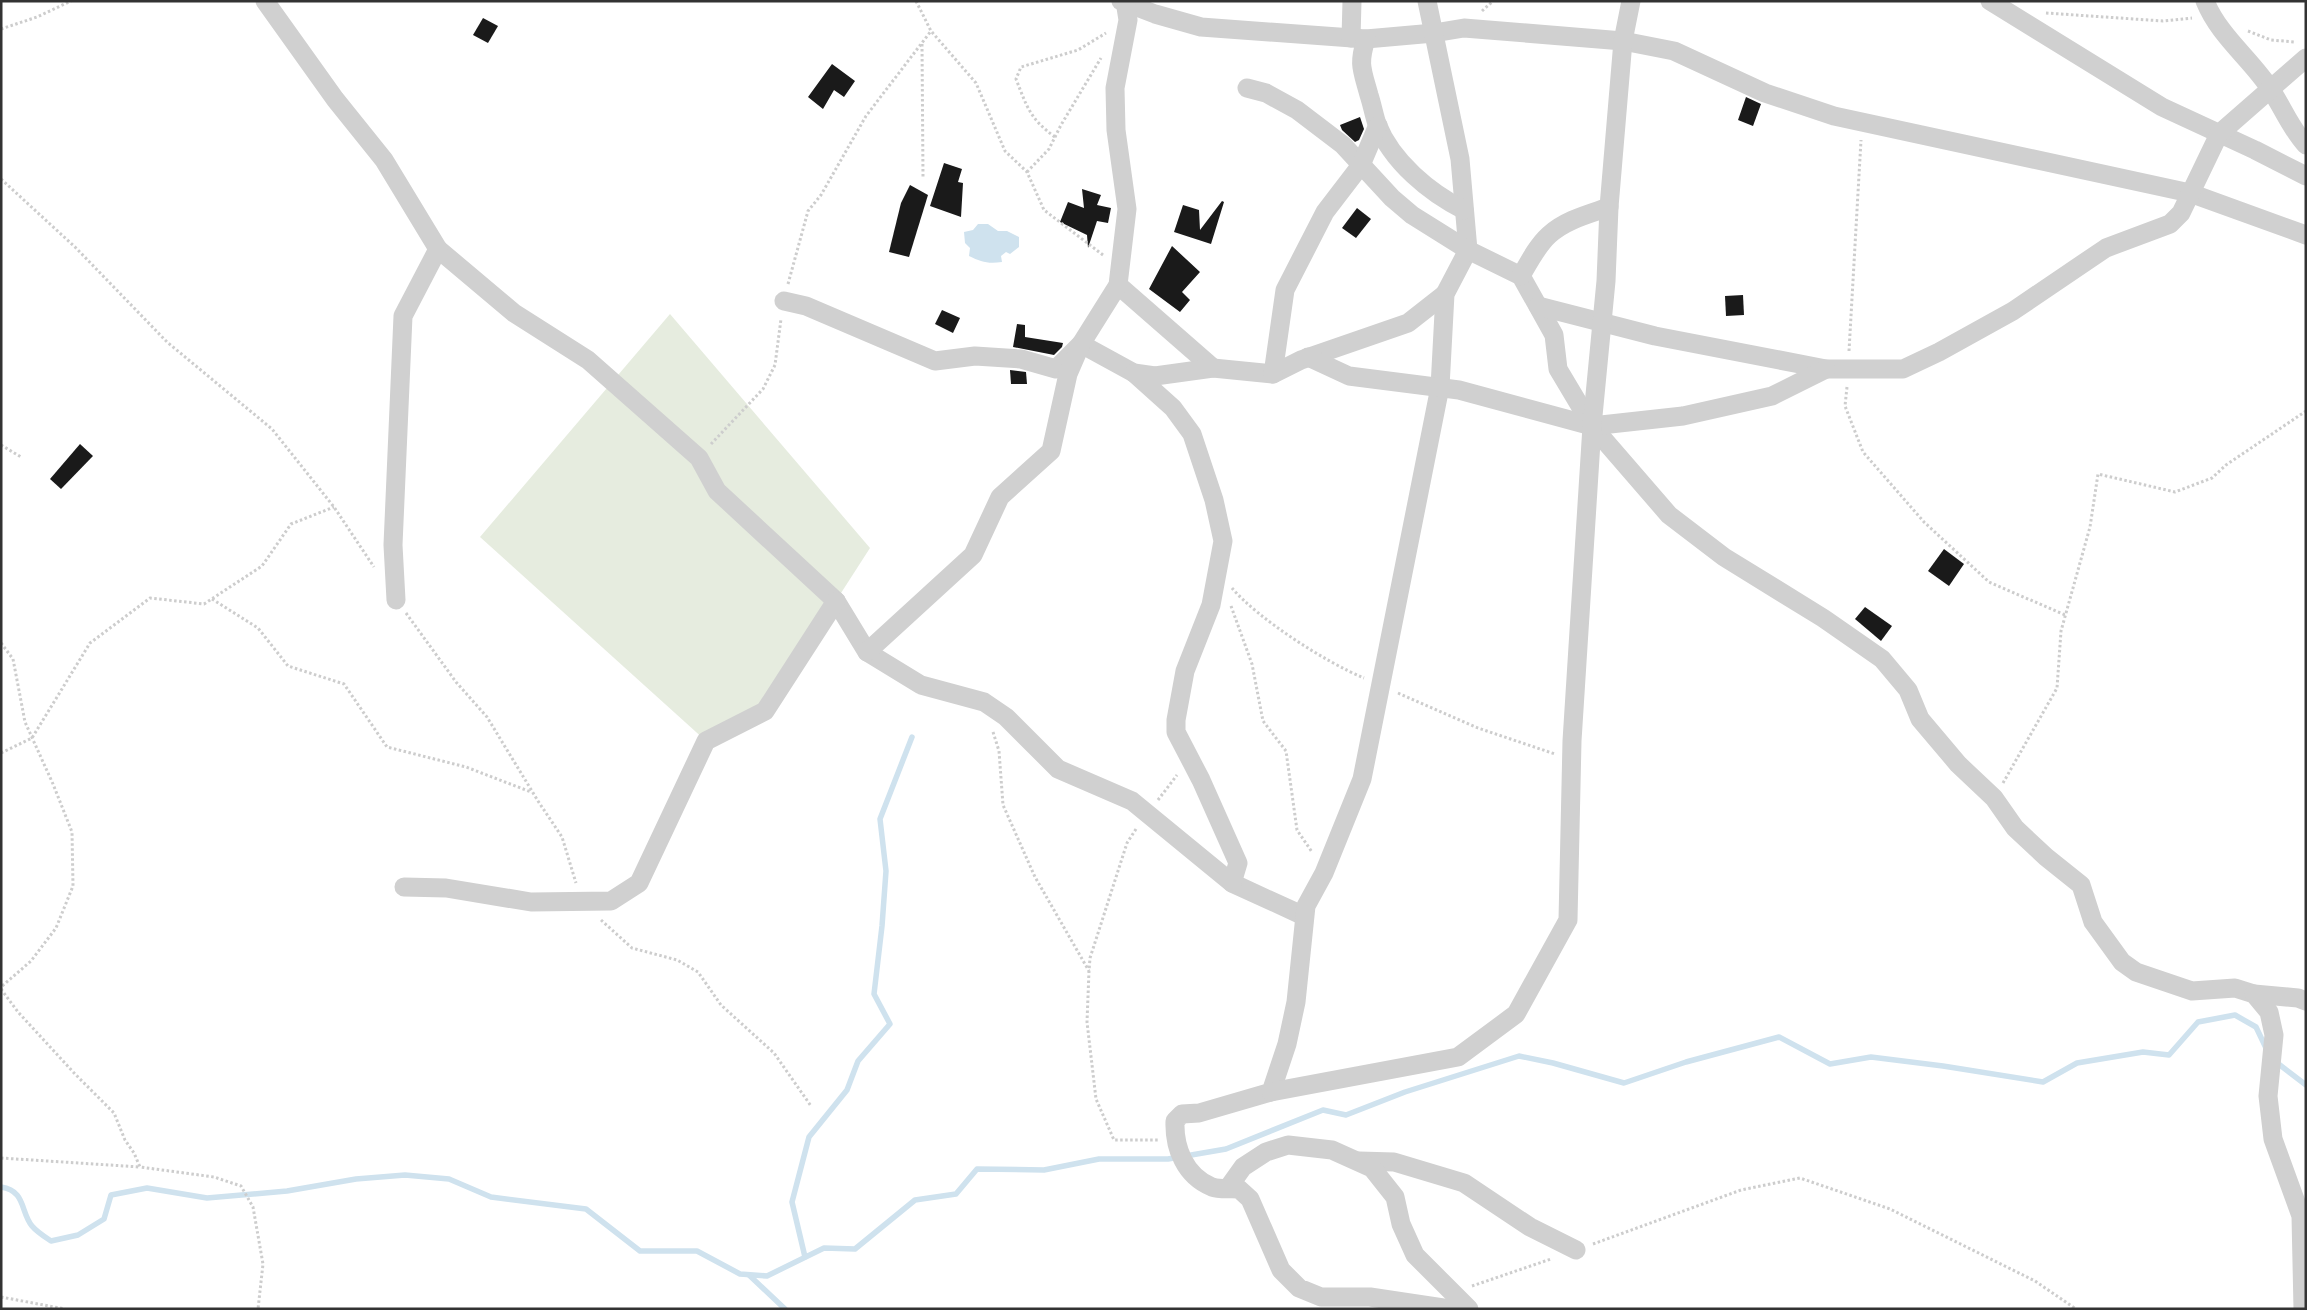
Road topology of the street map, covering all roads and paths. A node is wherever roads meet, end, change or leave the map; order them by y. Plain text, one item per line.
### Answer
1 (71, 1) edge
2 (265, 1) edge
3 (916, 1) edge
4 (1352, 1) edge
5 (1427, 1) edge
6 (1631, 1) edge
7 (1990, 1) edge
8 (1125, 6) edge
9 (2208, 9) edge
10 (2037, 11) dead end
11 (2238, 28) dead end
12 (1, 29) edge
13 (931, 31) junction
14 (1434, 33) junction
15 (1358, 38) junction
16 (1623, 41) junction
17 (922, 44) junction
18 (2301, 50) edge
19 (1104, 55) dead end
20 (1247, 88) dead end
21 (2270, 88) junction
22 (1862, 122) junction
23 (1378, 125) junction
24 (2219, 134) junction
25 (1055, 137) junction
26 (2306, 145) edge
27 (1360, 165) junction
28 (1027, 172) junction
29 (2306, 176) edge
30 (923, 177) dead end
31 (1, 179) edge
32 (2190, 193) junction
33 (1609, 207) junction
34 (1464, 210) junction
35 (2306, 235) edge
36 (438, 249) junction
37 (1468, 250) junction
38 (1521, 276) junction
39 (1118, 285) junction
40 (1445, 294) junction
41 (784, 301) junction
42 (1538, 306) junction
43 (1603, 321) junction
44 (1081, 344) junction
45 (1308, 358) junction
46 (1213, 368) junction
47 (1826, 368) junction
48 (1848, 369) junction
49 (1134, 373) junction
50 (1273, 374) junction
51 (1440, 387) junction
52 (2306, 411) edge
53 (1592, 426) junction
54 (1, 445) edge
55 (21, 457) dead end
56 (699, 458) junction
57 (334, 506) junction
58 (376, 569) dead end
59 (1228, 598) dead end
60 (212, 599) junction
61 (396, 600) joint
62 (836, 601) junction
63 (2065, 615) junction
64 (1, 642) edge
65 (867, 652) junction
66 (984, 702) junction
67 (32, 738) junction
68 (1186, 751) junction
69 (1, 753) edge
70 (532, 792) junction
71 (1994, 798) junction
72 (1146, 814) junction
73 (1324, 873) junction
74 (1232, 883) junction
75 (404, 887) dead end
76 (581, 901) junction
77 (1304, 916) junction
78 (1089, 971) junction
79 (1, 988) edge
80 (2254, 994) junction
81 (2306, 1002) edge
82 (1271, 1092) junction
83 (812, 1106) dead end
84 (1174, 1138) junction
85 (1, 1158) edge
86 (1354, 1160) junction
87 (140, 1167) junction
88 (1228, 1188) junction
89 (2304, 1214) edge
90 (1576, 1250) junction
91 (1, 1297) edge
92 (1451, 1300) edge
93 (65, 1309) edge
94 (258, 1309) edge
95 (1469, 1309) edge
96 (2076, 1309) edge
97 (2303, 1309) edge

1 - 12 path
2 - 36 street
3 - 13 path
4 - 15 street
5 - 14 street
6 - 16 street
7 - 24 street
8 - 15 street
8 - 25 path
8 - 39 street
9 - 10 path
9 - 21 street
11 - 18 path
13 - 17 path
13 - 28 path
14 - 15 street
14 - 16 street
14 - 34 street
15 - 23 street
16 - 22 street
16 - 33 street
17 - 30 path
17 - 41 path
18 - 21 street
19 - 25 path
20 - 27 street
21 - 24 street
21 - 26 street
22 - 32 street
22 - 48 path
23 - 27 street
23 - 34 street
24 - 29 street
24 - 32 street
25 - 28 path
27 - 37 street
27 - 50 street
28 - 39 path
31 - 57 path
32 - 35 street
32 - 48 street
33 - 38 street
33 - 43 street
34 - 37 street
36 - 56 street
36 - 61 street
37 - 38 street
37 - 40 street
38 - 42 street
39 - 44 street
39 - 46 street
40 - 45 street
40 - 51 street
41 - 44 street
41 - 56 path
42 - 43 street
42 - 53 street
43 - 47 street
43 - 53 street
44 - 49 street
44 - 65 street
45 - 50 street
45 - 51 street
46 - 49 street
46 - 50 street
47 - 48 street
47 - 53 street
48 - 63 path
49 - 68 street
51 - 53 street
51 - 73 street
52 - 63 path
53 - 71 street
53 - 82 street
54 - 55 path
56 - 62 street
57 - 58 path
57 - 60 path
59 - 73 path
60 - 67 path
60 - 70 path
61 - 70 path
62 - 65 street
62 - 76 street
63 - 71 path
64 - 67 path
65 - 66 street
66 - 72 street
66 - 78 path
67 - 69 path
67 - 79 path
68 - 72 path
68 - 74 street
70 - 76 path
71 - 80 street
72 - 74 street
72 - 78 path
73 - 77 street
74 - 77 street
75 - 76 street
76 - 83 path
77 - 82 street
78 - 84 path
79 - 87 path
80 - 81 street
80 - 89 street
82 - 84 street
84 - 88 street
85 - 87 path
86 - 88 street
86 - 90 street
86 - 92 street
87 - 94 path
88 - 92 street
89 - 97 street
90 - 92 path
90 - 96 path
91 - 93 path
92 - 95 street

